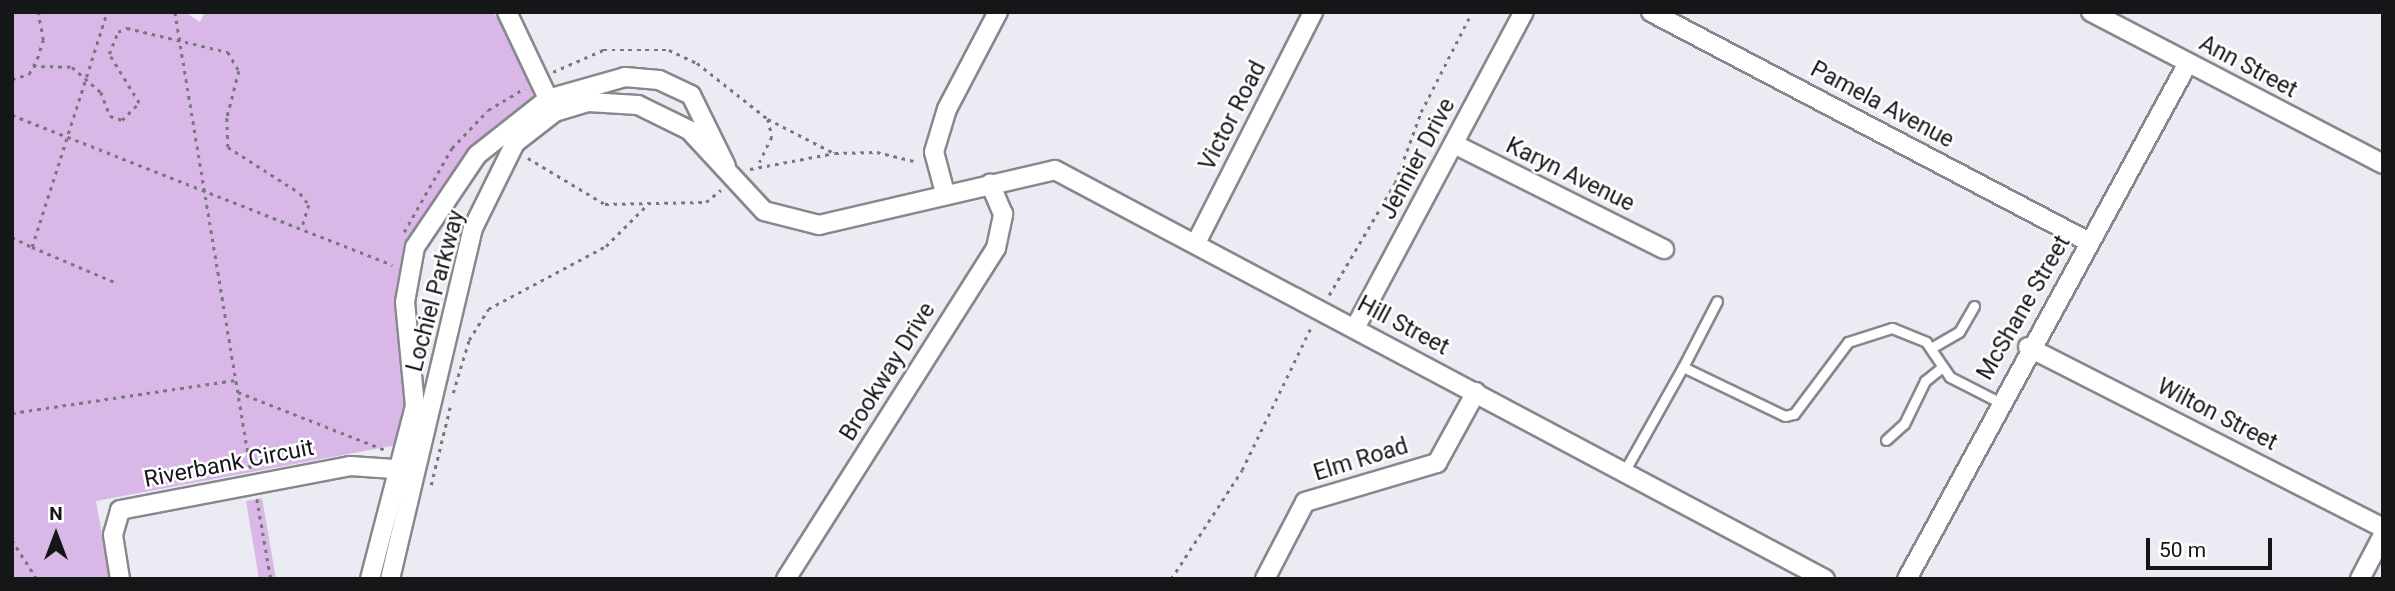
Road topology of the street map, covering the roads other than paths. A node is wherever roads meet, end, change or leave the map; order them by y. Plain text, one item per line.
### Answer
1 (507, 12) edge
2 (998, 12) edge
3 (1314, 12) edge
4 (1524, 12) edge
5 (1651, 12) edge
6 (2091, 12) edge
7 (2188, 63) junction
8 (551, 105) junction
9 (1454, 144) junction
10 (2383, 164) edge
11 (732, 179) junction
12 (990, 184) junction
13 (945, 193) junction
14 (2090, 242) junction
15 (1196, 243) junction
16 (1664, 249) dead end
17 (1717, 301) dead end
18 (1974, 306) dead end
19 (1355, 328) junction
20 (2028, 346) junction
21 (1931, 348) junction
22 (1683, 367) junction
23 (1941, 368) junction
24 (1476, 392) junction
25 (1999, 402) junction
26 (1886, 440) dead end
27 (406, 466) junction
28 (1625, 472) junction
29 (2383, 528) edge
30 (2383, 535) edge
31 (372, 573) edge
32 (396, 577) edge
33 (120, 579) edge
34 (786, 579) edge
35 (1265, 579) edge
36 (1825, 579) edge
37 (1907, 579) edge
38 (2360, 579) edge

1 - 8 street
2 - 13 street
3 - 15 street, Victor Road
4 - 9 street, Jennier Drive
5 - 14 street, Pamela Avenue
6 - 7 street, Ann Street
7 - 10 street, Ann Street
7 - 14 street, McShane Street
8 - 11 street, Lochiel Parkway
8 - 11 street, Lochiel Parkway
8 - 27 street, Lochiel Parkway
8 - 27 street, Lochiel Parkway
9 - 16 street, Karyn Avenue
9 - 19 street, Jennier Drive
11 - 13 street, Lochiel Parkway
12 - 13 street, Hill Street
12 - 15 street, Hill Street
12 - 34 street, Brookway Drive
14 - 20 street, McShane Street
15 - 19 street, Hill Street
17 - 22 lane
18 - 21 lane
19 - 24 street, Hill Street
20 - 25 street, McShane Street
20 - 29 street, Wilton Street
21 - 22 lane
21 - 23 lane
22 - 28 lane
23 - 25 lane
23 - 26 lane
24 - 28 street, Hill Street
24 - 35 street, Elm Road
25 - 37 street, McShane Street
27 - 31 street, Lochiel Parkway
27 - 32 street, Lochiel Parkway
27 - 33 street, Riverbank Circuit
28 - 36 street, Hill Street
30 - 38 street
31 - 32 street

